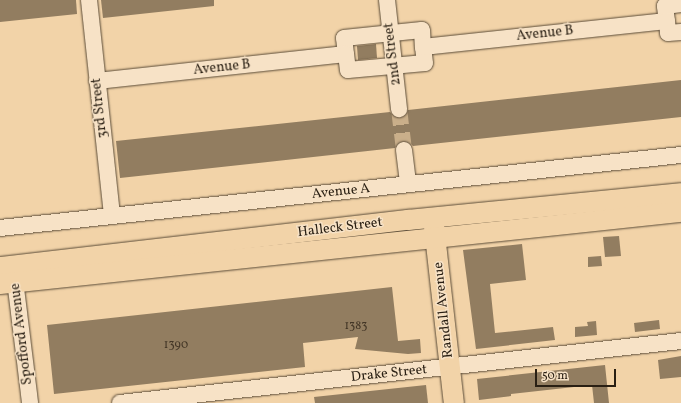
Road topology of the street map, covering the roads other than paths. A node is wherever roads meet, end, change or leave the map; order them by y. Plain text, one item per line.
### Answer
1 (89, 0) edge
2 (387, 0) edge
3 (681, 4) edge
4 (667, 21) junction
5 (681, 32) edge
6 (390, 33) junction
7 (423, 47) junction
8 (346, 54) junction
9 (394, 66) junction
10 (97, 81) junction
11 (399, 109) tunnel mouth
12 (404, 150) tunnel mouth
13 (681, 155) edge
14 (408, 184) junction
15 (681, 193) edge
16 (681, 212) edge
17 (112, 216) junction
18 (434, 218) junction
19 (0, 228) edge
20 (436, 238) junction
21 (7, 275) edge
22 (681, 341) edge
23 (450, 367) junction
24 (30, 403) edge
25 (120, 403) edge
26 (454, 403) edge

1 - 10 street, 3rd Street
2 - 6 street, 2nd Street
3 - 4 street
4 - 5 street
4 - 7 street, Avenue B
6 - 7 street
6 - 8 street
6 - 9 street, 2nd Street
7 - 9 street
8 - 9 street
8 - 10 street, Avenue B
9 - 11 street, 2nd Street
10 - 17 street, 3rd Street
12 - 14 street
13 - 14 street, Avenue A
14 - 17 street, Avenue A
15 - 18 main road, Halleck Street
16 - 20 main road, Halleck Street
17 - 19 street, Avenue A
18 - 20 main road, Randall Avenue
18 - 21 main road, Halleck Street
20 - 21 main road, Halleck Street
20 - 23 main road, Randall Avenue
21 - 24 street, Spofford Avenue
22 - 23 street, Drake Street
23 - 25 street, Drake Street
23 - 26 main road, Randall Avenue

